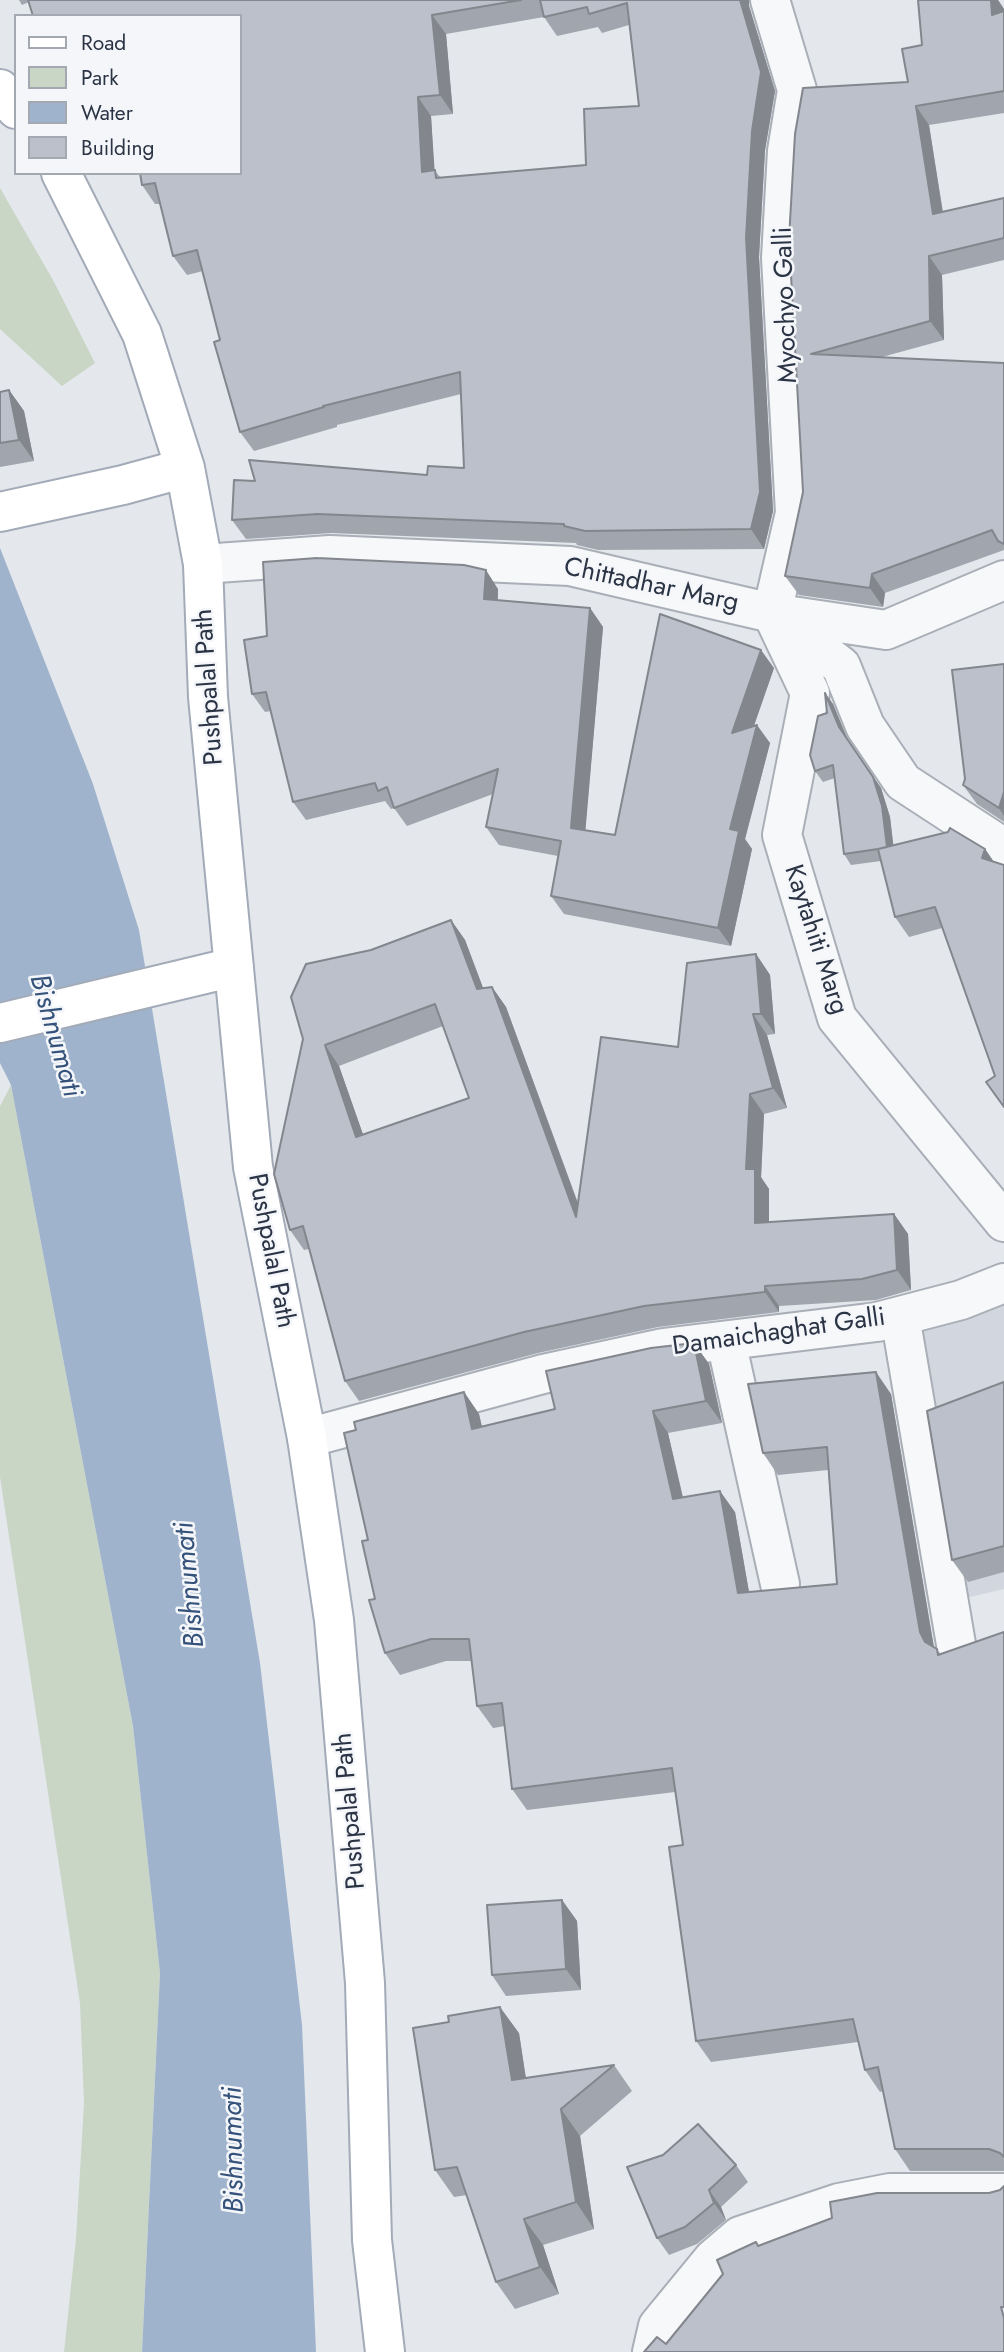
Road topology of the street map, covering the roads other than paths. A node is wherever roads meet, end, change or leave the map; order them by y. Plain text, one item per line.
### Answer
1 (770, 0) edge
2 (0, 89) edge
3 (14, 107) edge
4 (62, 175) edge
5 (185, 468) junction
6 (0, 512) edge
7 (203, 564) junction
8 (1004, 580) edge
9 (772, 613) junction
10 (1004, 848) edge
11 (218, 971) junction
12 (0, 1023) edge
13 (1004, 1222) edge
14 (1004, 1283) edge
15 (900, 1316) junction
16 (726, 1341) junction
17 (307, 1438) junction
18 (780, 1584) dead end
19 (957, 1650) edge
20 (1004, 2193) edge
21 (385, 2352) edge
22 (652, 2352) edge

1 - 9 street, Myochyo Galli
2 - 3 main road
4 - 5 main road, Pushpalal Path
5 - 6 main road
5 - 7 main road, Pushpalal Path
7 - 9 street, Chittadhar Marg
7 - 11 main road, Pushpalal Path
8 - 9 street, Chittadhar Marg
9 - 10 street
9 - 13 street, Kaytahiti Marg
11 - 12 main road
11 - 17 main road, Pushpalal Path
14 - 15 street, Damaichaghat Galli
15 - 16 street, Damaichaghat Galli
15 - 19 street
16 - 17 street, Damaichaghat Galli
16 - 18 street
17 - 21 main road, Pushpalal Path
20 - 22 street

